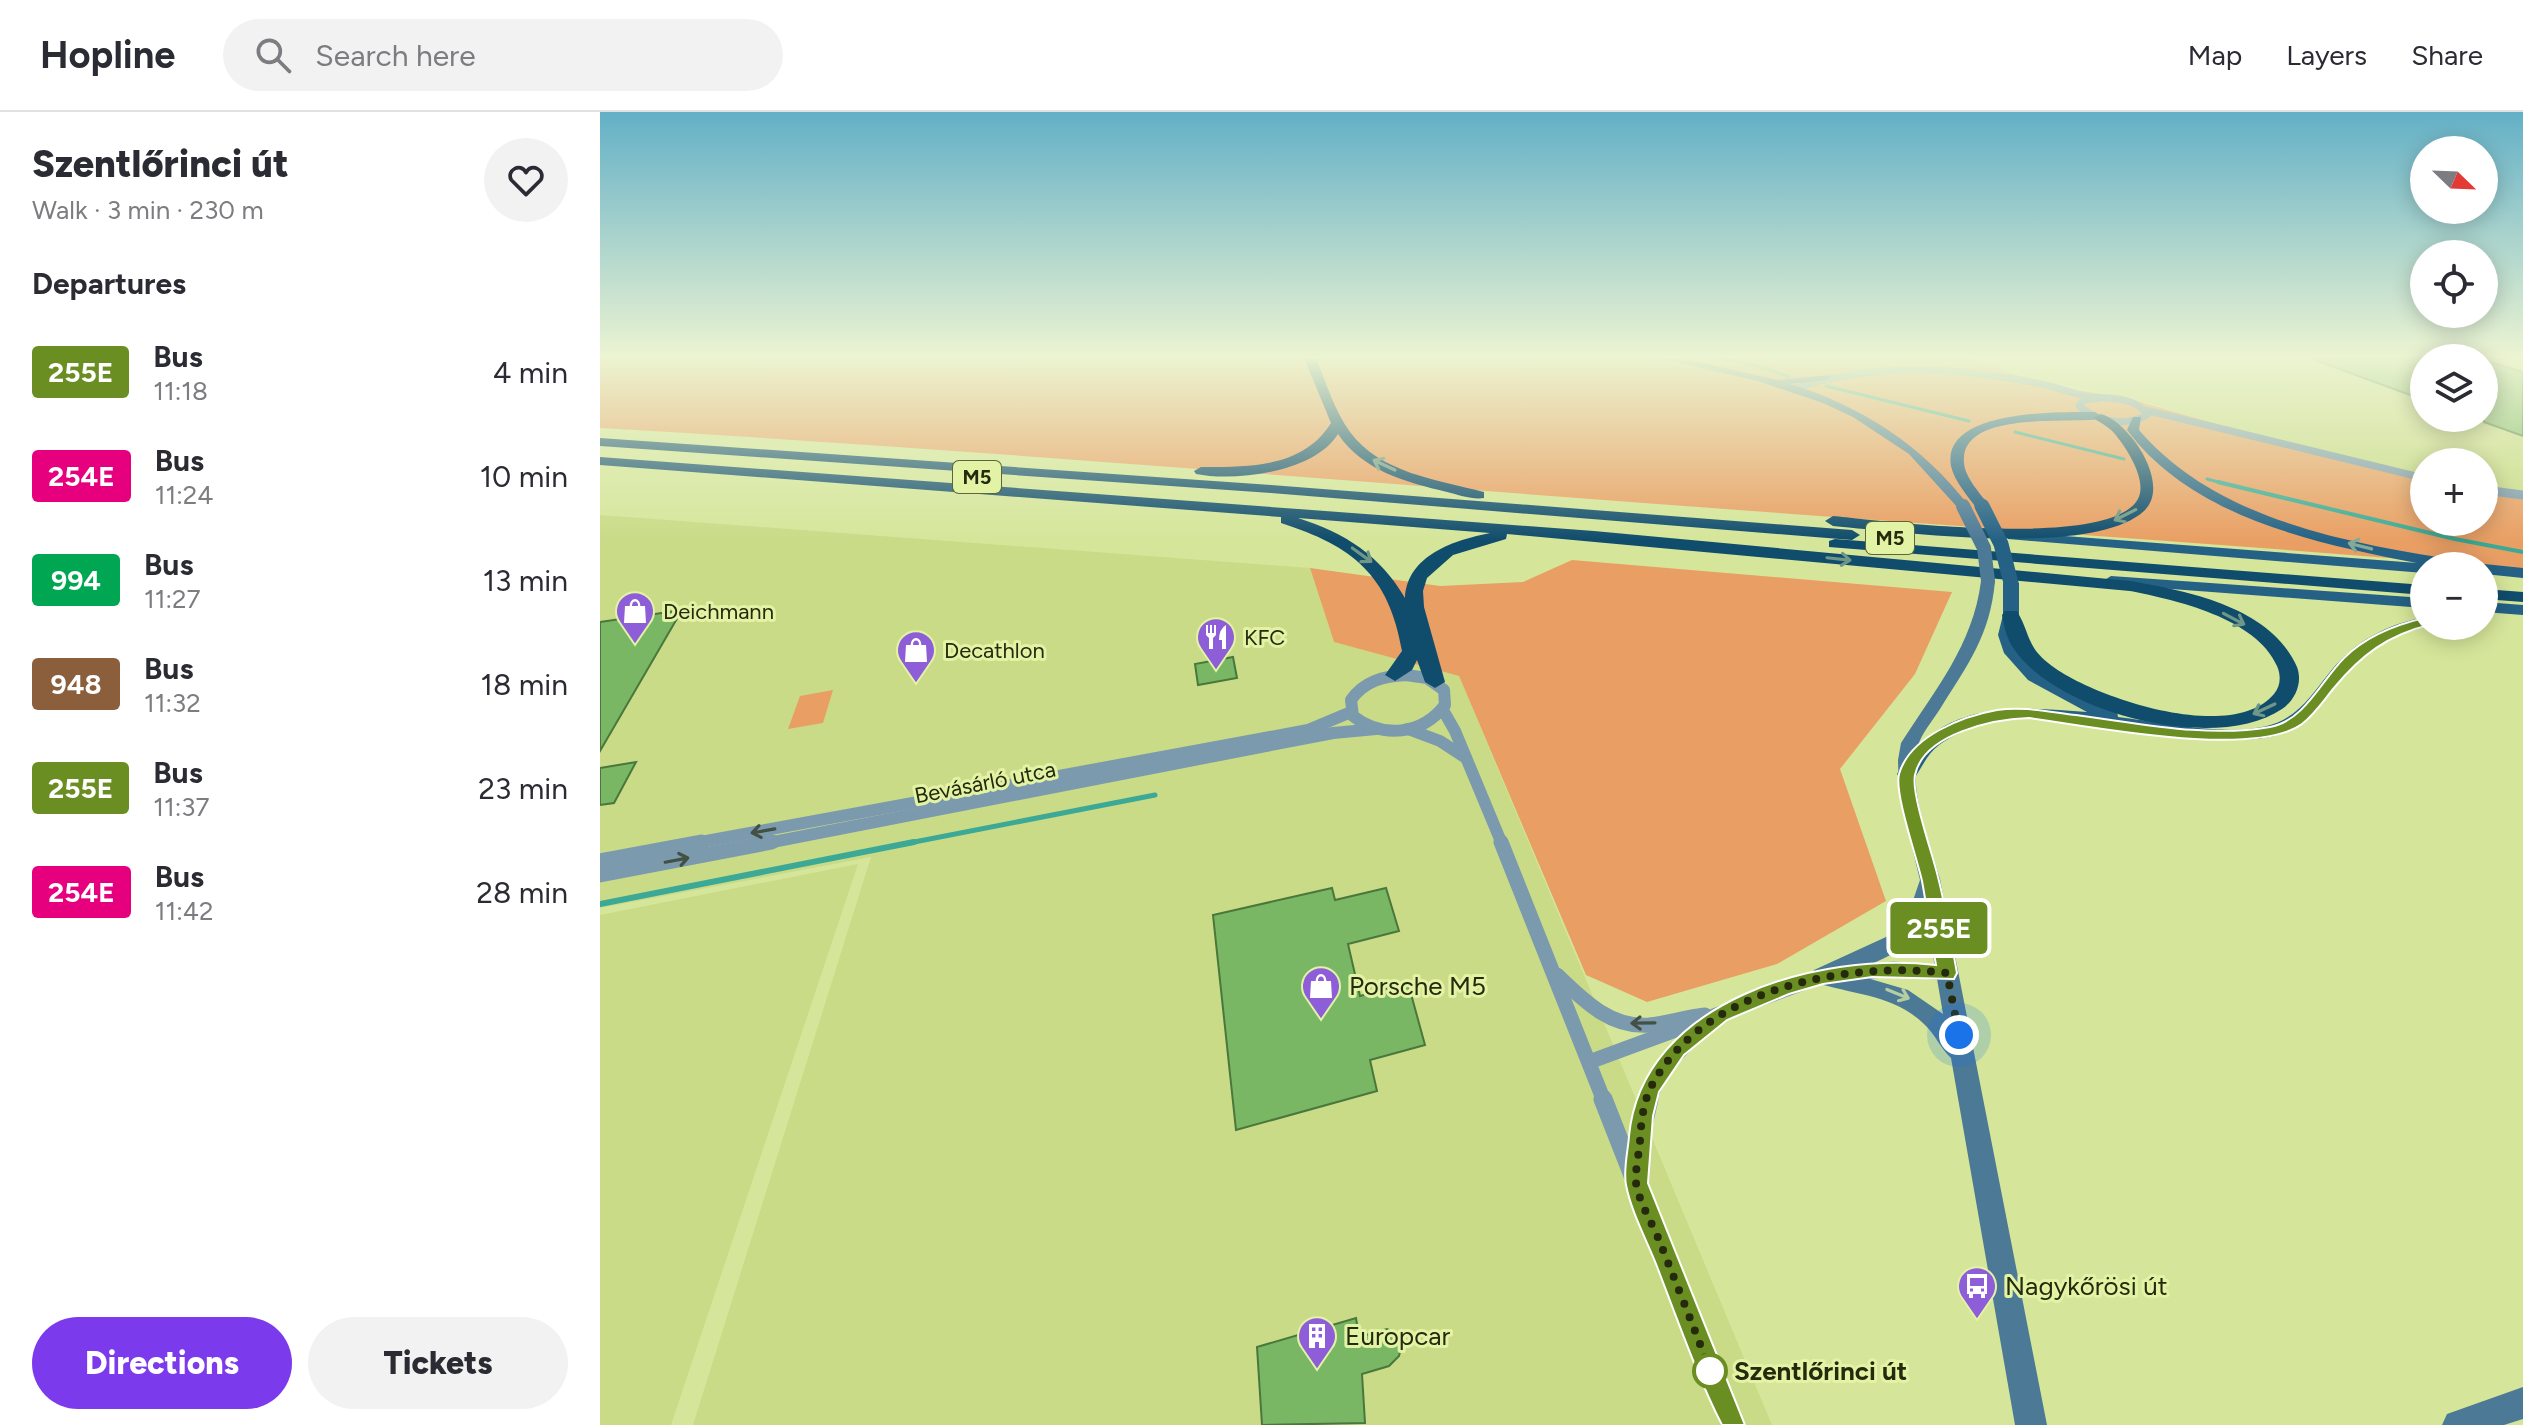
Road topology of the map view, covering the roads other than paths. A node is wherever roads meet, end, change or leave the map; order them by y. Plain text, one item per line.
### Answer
1 (1336, 419) edge
2 (1859, 419) edge
3 (2017, 419) edge
4 (2102, 419) edge
5 (2141, 419) edge
6 (2163, 419) edge
7 (1338, 423) junction
8 (600, 430) edge
9 (600, 442) edge
10 (600, 450) edge
11 (600, 461) edge
12 (1172, 471) junction
13 (2410, 475) edge
14 (2498, 492) edge
15 (1479, 495) junction
16 (2523, 495) edge
17 (1195, 504) junction
18 (1967, 532) junction
19 (1594, 536) junction
20 (2410, 557) edge
21 (2410, 567) edge
22 (2498, 572) edge
23 (2523, 574) edge
24 (2035, 577) junction
25 (2410, 578) edge
26 (2498, 584) edge
27 (2523, 586) edge
28 (2410, 589) edge
29 (2498, 595) edge
30 (2523, 597) edge
31 (2410, 602) edge
32 (2498, 609) edge
33 (2523, 613) edge
34 (2011, 615) junction
35 (2498, 615) edge
36 (2410, 625) edge
37 (1395, 675) junction
38 (1435, 682) junction
39 (1443, 710) junction
40 (1351, 712) junction
41 (2141, 727) junction
42 (1376, 729) junction
43 (1408, 729) junction
44 (1467, 759) junction
45 (1907, 774) junction
46 (600, 861) edge
47 (600, 875) edge
48 (1930, 879) junction
49 (1554, 972) junction
50 (1947, 973) junction
51 (1822, 976) junction
52 (1720, 1014) junction
53 (1589, 1062) junction
54 (1966, 1066) junction
55 (1636, 1183) junction
56 (2523, 1403) edge
57 (2030, 1422) edge
58 (1731, 1425) edge
59 (2458, 1425) edge

1 - 7 highway
2 - 45 main road, bridge
3 - 34 main road, bridge
4 -> 18 highway
20 -> 5 main road
6 - 13 street
7 - 12 highway
15 -> 7 highway
8 - 12 highway, M5
9 - 25 highway, M5
10 - 28 highway, M5
11 - 17 highway, M5
12 - 15 highway, M5
14 - 16 street
15 - 18 highway, M5
17 - 19 highway, M5
17 -> 37 highway
18 - 21 main road, M5
19 -> 24 highway, M5
19 - 38 highway
22 - 23 main road
24 - 31 main road, M5
24 -> 34 highway
26 - 27 highway
29 - 30 highway
32 - 33 main road
33 - 35 main road
34 - 41 main road
36 - 41 main road
37 - 38 street
37 - 40 street
38 - 39 street
39 - 43 street
39 - 44 street
40 - 42 street
40 -> 46 street
41 - 45 main road
42 - 43 street
47 -> 42 street, Bevásárló utca
43 - 44 street
44 - 49 street
45 - 48 main road
48 - 50 main road
48 - 51 main road
52 -> 49 street
49 - 53 street
50 - 51 street
50 - 54 main road
51 - 52 street
51 -> 54 main road
52 - 53 street
52 - 55 street
53 - 55 street
54 - 57 main road
55 - 58 street
56 - 59 main road

